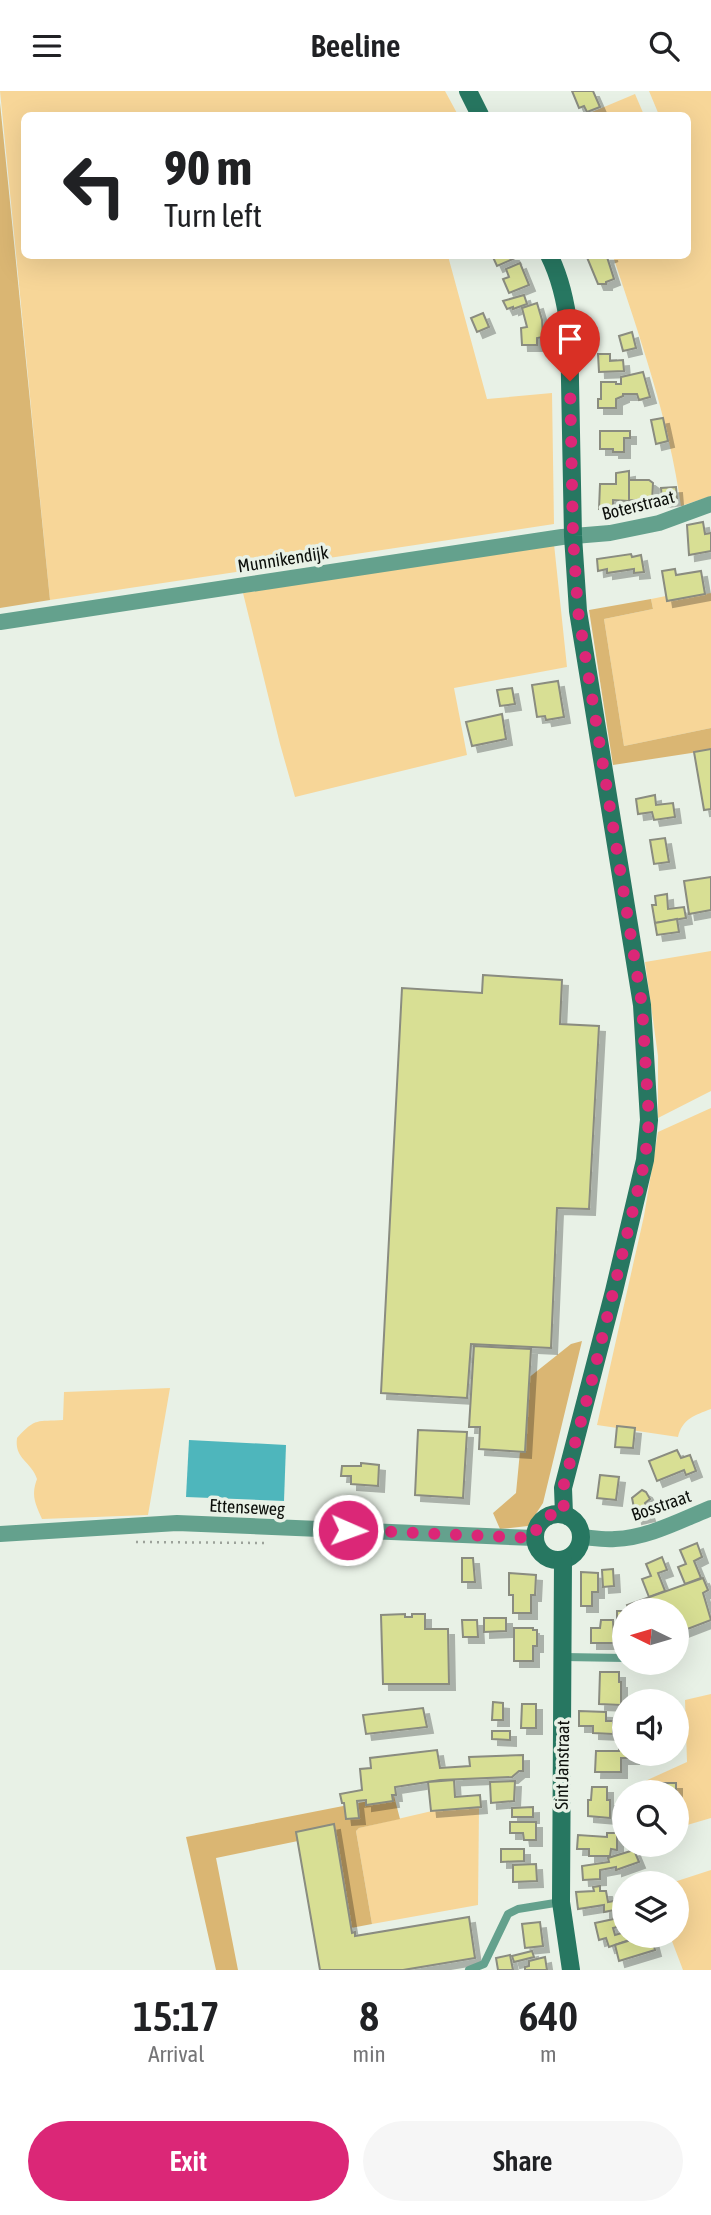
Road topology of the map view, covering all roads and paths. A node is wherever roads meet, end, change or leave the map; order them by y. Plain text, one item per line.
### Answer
1 (468, 91) edge
2 (478, 112) edge
3 (551, 259) edge
4 (711, 504) edge
5 (573, 536) junction
6 (0, 622) edge
7 (711, 1508) edge
8 (564, 1514) junction
9 (0, 1534) edge
10 (582, 1537) junction
11 (534, 1538) junction
12 (132, 1542) dead end
13 (268, 1543) dead end
14 (564, 1560) junction
15 (564, 1657) junction
16 (612, 1658) edge
17 (561, 1902) junction
18 (469, 1970) edge
19 (571, 1970) edge

1 - 2 street
3 - 5 street
4 - 5 street, Boterstraat
5 - 6 street, Munnikendijk
5 - 8 street
7 - 10 street, Bosstraat
8 - 10 street
8 - 11 street
9 - 11 street, Ettenseweg
10 - 14 street
11 - 14 street
12 - 13 path, Ettenseweg
14 - 15 street, Sint Janstraat
15 - 16 lane
15 - 17 street, Sint Janstraat
17 - 18 lane
17 - 19 street, Sint Janstraat

